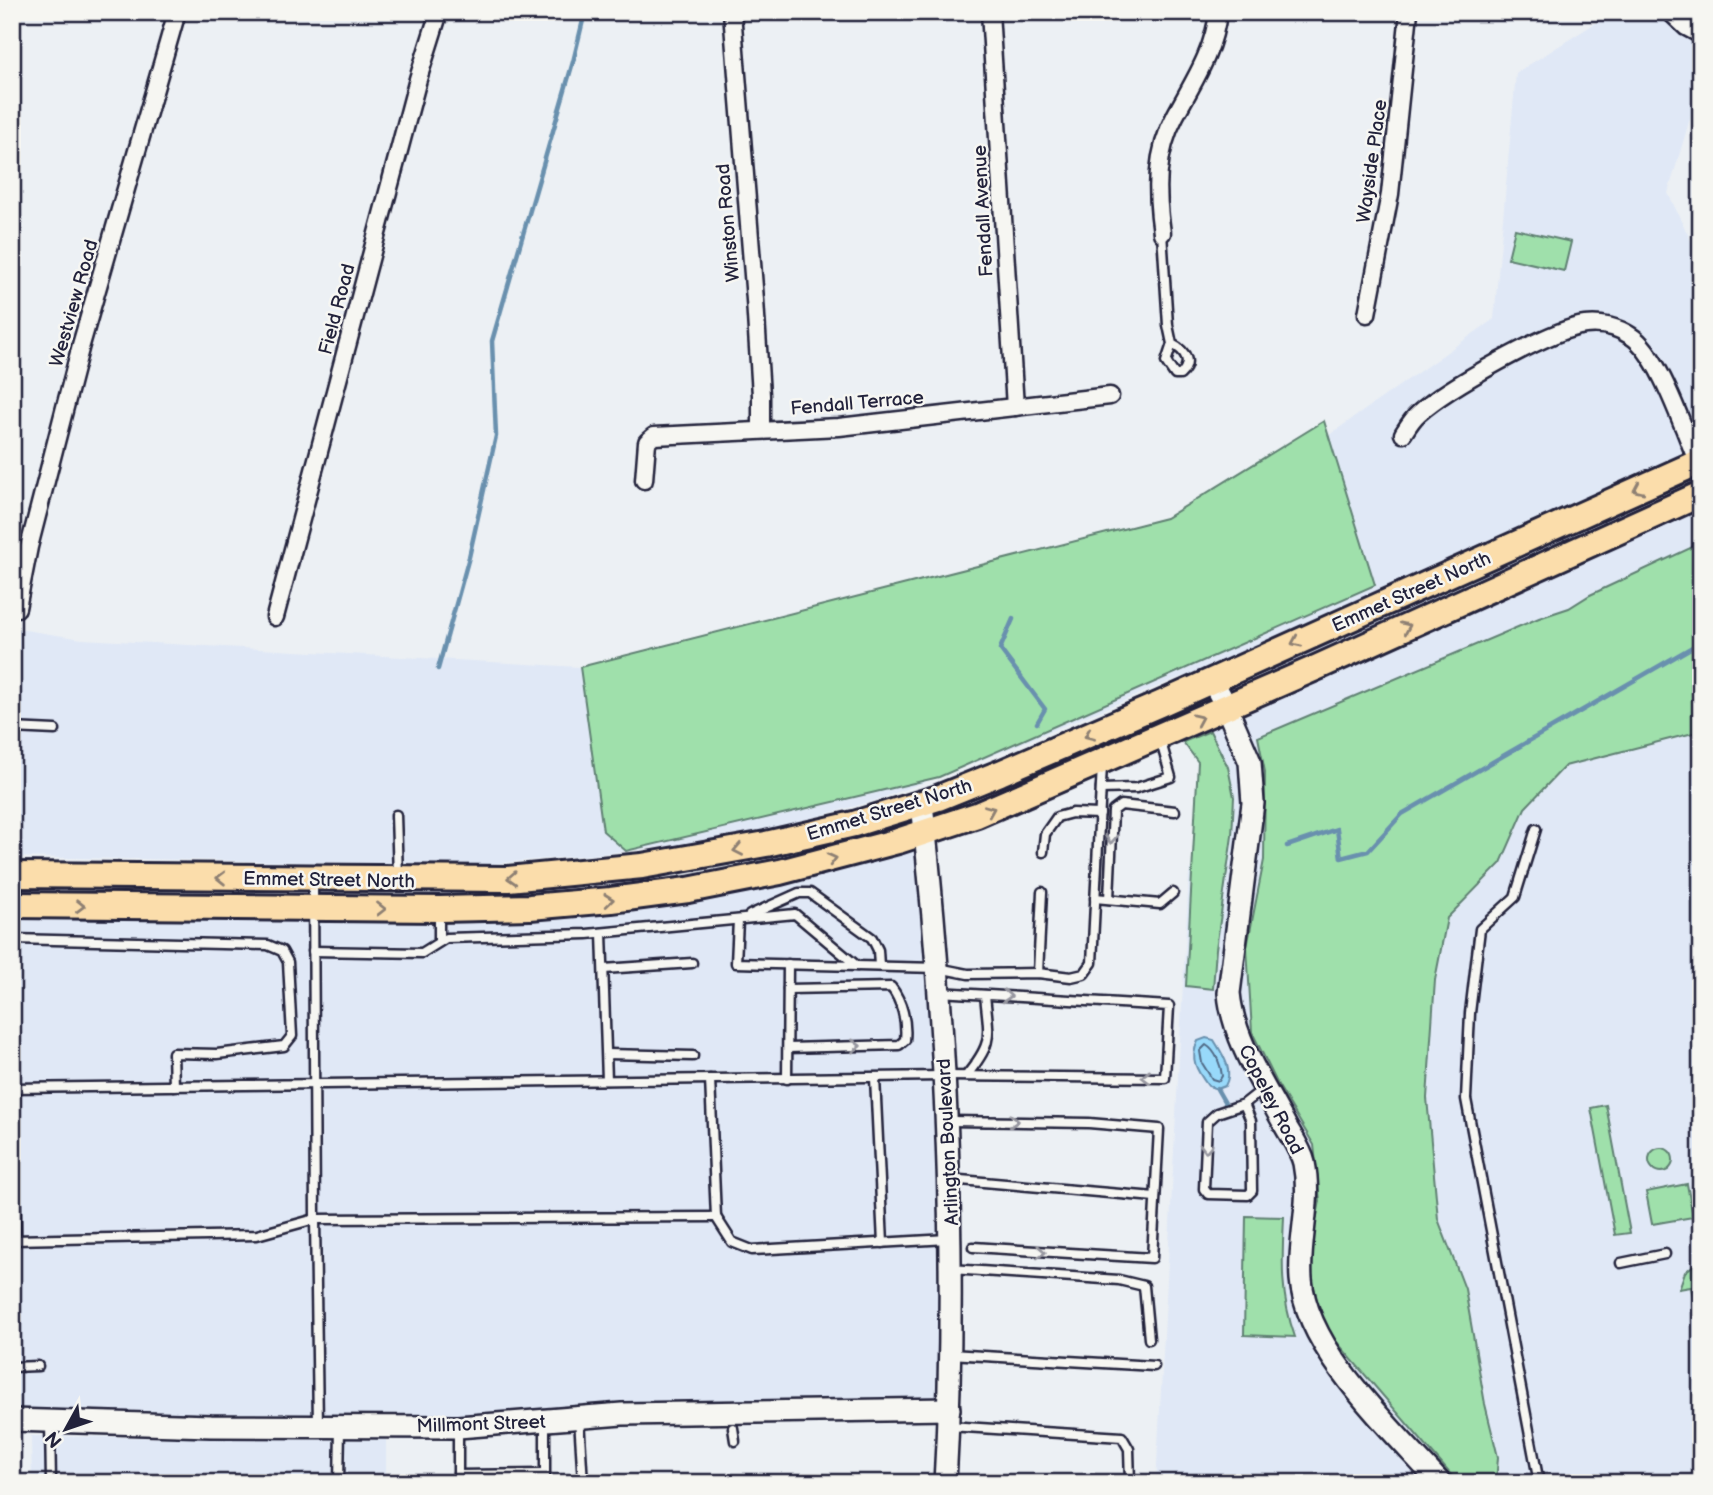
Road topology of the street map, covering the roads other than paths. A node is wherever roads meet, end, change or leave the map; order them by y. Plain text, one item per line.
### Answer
1 (177, 12) edge
2 (439, 12) edge
3 (732, 12) edge
4 (990, 12) edge
5 (1218, 12) edge
6 (1409, 12) edge
7 (1670, 12) edge
8 (1701, 35) edge
9 (1162, 233) joint
10 (1367, 314) dead end
11 (1172, 344) dead end
12 (1110, 396) dead end
13 (1014, 407) junction
14 (761, 430) junction
15 (1403, 434) dead end
16 (1699, 462) edge
17 (644, 480) dead end
18 (1701, 494) edge
19 (17, 608) dead end
20 (275, 617) dead end
21 (1212, 680) junction
22 (1226, 706) junction
23 (12, 728) edge
24 (55, 730) dead end
25 (1159, 736) junction
26 (1103, 762) junction
27 (1101, 789) junction
28 (922, 803) junction
29 (1175, 811) dead end
30 (1100, 814) junction
31 (396, 815) dead end
32 (1536, 829) dead end
33 (926, 833) junction
34 (1043, 852) dead end
35 (12, 875) edge
36 (313, 879) junction
37 (398, 879) junction
38 (1042, 892) dead end
39 (1173, 893) dead end
40 (1095, 898) junction
41 (1109, 899) junction
42 (12, 905) edge
43 (313, 908) junction
44 (439, 909) junction
45 (737, 920) junction
46 (603, 933) junction
47 (12, 939) edge
48 (439, 943) junction
49 (313, 951) junction
50 (692, 963) dead end
51 (788, 964) junction
52 (857, 966) junction
53 (879, 966) junction
54 (938, 968) junction
55 (604, 969) junction
56 (1038, 973) junction
57 (788, 989) junction
58 (939, 992) junction
59 (985, 995) junction
60 (788, 1048) junction
61 (607, 1054) junction
62 (693, 1056) dead end
63 (944, 1076) junction
64 (966, 1076) junction
65 (875, 1078) junction
66 (710, 1079) junction
67 (788, 1079) junction
68 (607, 1080) junction
69 (314, 1084) junction
70 (174, 1086) junction
71 (1265, 1087) junction
72 (13, 1088) edge
73 (1244, 1104) junction
74 (946, 1121) junction
75 (948, 1179) junction
76 (1155, 1197) junction
77 (716, 1217) junction
78 (314, 1219) junction
79 (951, 1239) junction
80 (14, 1240) edge
81 (883, 1243) junction
82 (973, 1247) dead end
83 (1665, 1254) dead end
84 (1621, 1263) dead end
85 (951, 1269) junction
86 (1149, 1339) dead end
87 (950, 1354) junction
88 (38, 1366) dead end
89 (1154, 1366) dead end
90 (12, 1367) edge
91 (949, 1417) junction
92 (579, 1418) junction
93 (12, 1420) edge
94 (545, 1421) junction
95 (50, 1422) junction
96 (329, 1425) junction
97 (458, 1427) junction
98 (733, 1428) dead end
99 (735, 1441) dead end
100 (500, 1478) edge
101 (545, 1478) edge
102 (458, 1479) edge
103 (51, 1483) edge
104 (339, 1483) edge
105 (583, 1483) edge
106 (945, 1483) edge
107 (1130, 1483) edge
108 (1440, 1483) edge
109 (1539, 1483) edge

1 - 19 street, Westview Road
2 - 20 street, Field Road
3 - 14 street, Winston Road
4 - 13 street, Fendall Avenue
5 - 9 street
6 - 10 street, Wayside Place
7 - 8 street
9 - 11 lane
12 - 13 street, Fendall Terrace
13 - 14 street, Fendall Terrace
14 - 17 street, Fendall Terrace
15 - 16 street
16 -> 21 main road, Emmet Street North
22 -> 18 main road, Emmet Street North
21 - 22 street, Copeley Road
21 -> 28 main road, Emmet Street North
25 -> 22 main road, Emmet Street North
22 - 71 street, Copeley Road
23 - 24 lane
25 - 26 main road, Emmet Street North
25 - 27 lane
26 - 27 lane
33 -> 26 main road, Emmet Street North
27 - 30 lane
28 - 33 street, Arlington Boulevard
28 -> 37 main road, Emmet Street North
29 -> 41 lane
30 - 34 lane
30 - 40 lane
31 - 37 lane
32 - 109 lane
44 -> 33 main road, Emmet Street North
33 - 54 street, Arlington Boulevard
36 -> 35 main road, Emmet Street North
36 - 37 main road, Emmet Street North
36 - 43 lane
38 - 56 lane
39 - 41 lane
40 - 41 lane
40 - 56 lane
42 -> 43 main road, Emmet Street North
43 -> 44 main road, Emmet Street North
43 - 49 lane
44 - 48 lane
45 - 46 lane
45 - 51 lane
45 - 52 lane
45 - 53 lane
46 - 48 lane
46 - 55 lane
47 - 70 lane
48 - 49 lane
49 - 69 lane
50 - 55 lane
51 - 52 lane
51 - 57 lane
52 - 53 lane
53 - 54 lane
54 - 56 lane
54 - 58 street, Arlington Boulevard
55 - 61 lane
57 - 60 lane
60 -> 57 lane
58 - 59 lane
58 - 63 street, Arlington Boulevard
59 - 64 lane
59 -> 64 lane
60 - 67 lane
61 - 62 lane
61 - 68 lane
63 - 64 lane
63 - 65 lane
63 - 74 street, Arlington Boulevard
65 - 67 lane
65 - 81 lane
66 - 67 lane
66 - 68 lane
66 - 77 lane
68 - 69 lane
69 - 70 lane
69 - 78 lane
70 - 72 lane
71 - 73 lane
71 - 108 street, Copeley Road
72 - 80 lane
73 -> 73 lane
74 - 75 street, Arlington Boulevard
74 -> 76 lane
75 - 76 lane
75 - 79 street, Arlington Boulevard
82 -> 76 lane
77 - 78 lane
77 - 81 lane
78 - 80 lane
78 - 96 lane
79 - 81 lane
79 - 85 street, Arlington Boulevard
83 - 84 lane
85 - 86 lane
85 - 87 street, Arlington Boulevard
87 - 89 lane
87 - 91 street, Arlington Boulevard
88 - 90 lane
91 - 92 street, Millmont Street
91 - 106 street, Arlington Boulevard
91 - 107 lane
92 - 94 street, Millmont Street
92 - 105 lane
93 - 95 street, Millmont Street
94 - 97 street, Millmont Street
94 - 101 lane
95 - 96 street, Millmont Street
95 - 103 lane
96 - 97 street, Millmont Street
96 - 104 lane
97 - 102 lane
98 - 99 lane
100 - 101 lane
100 - 102 lane

